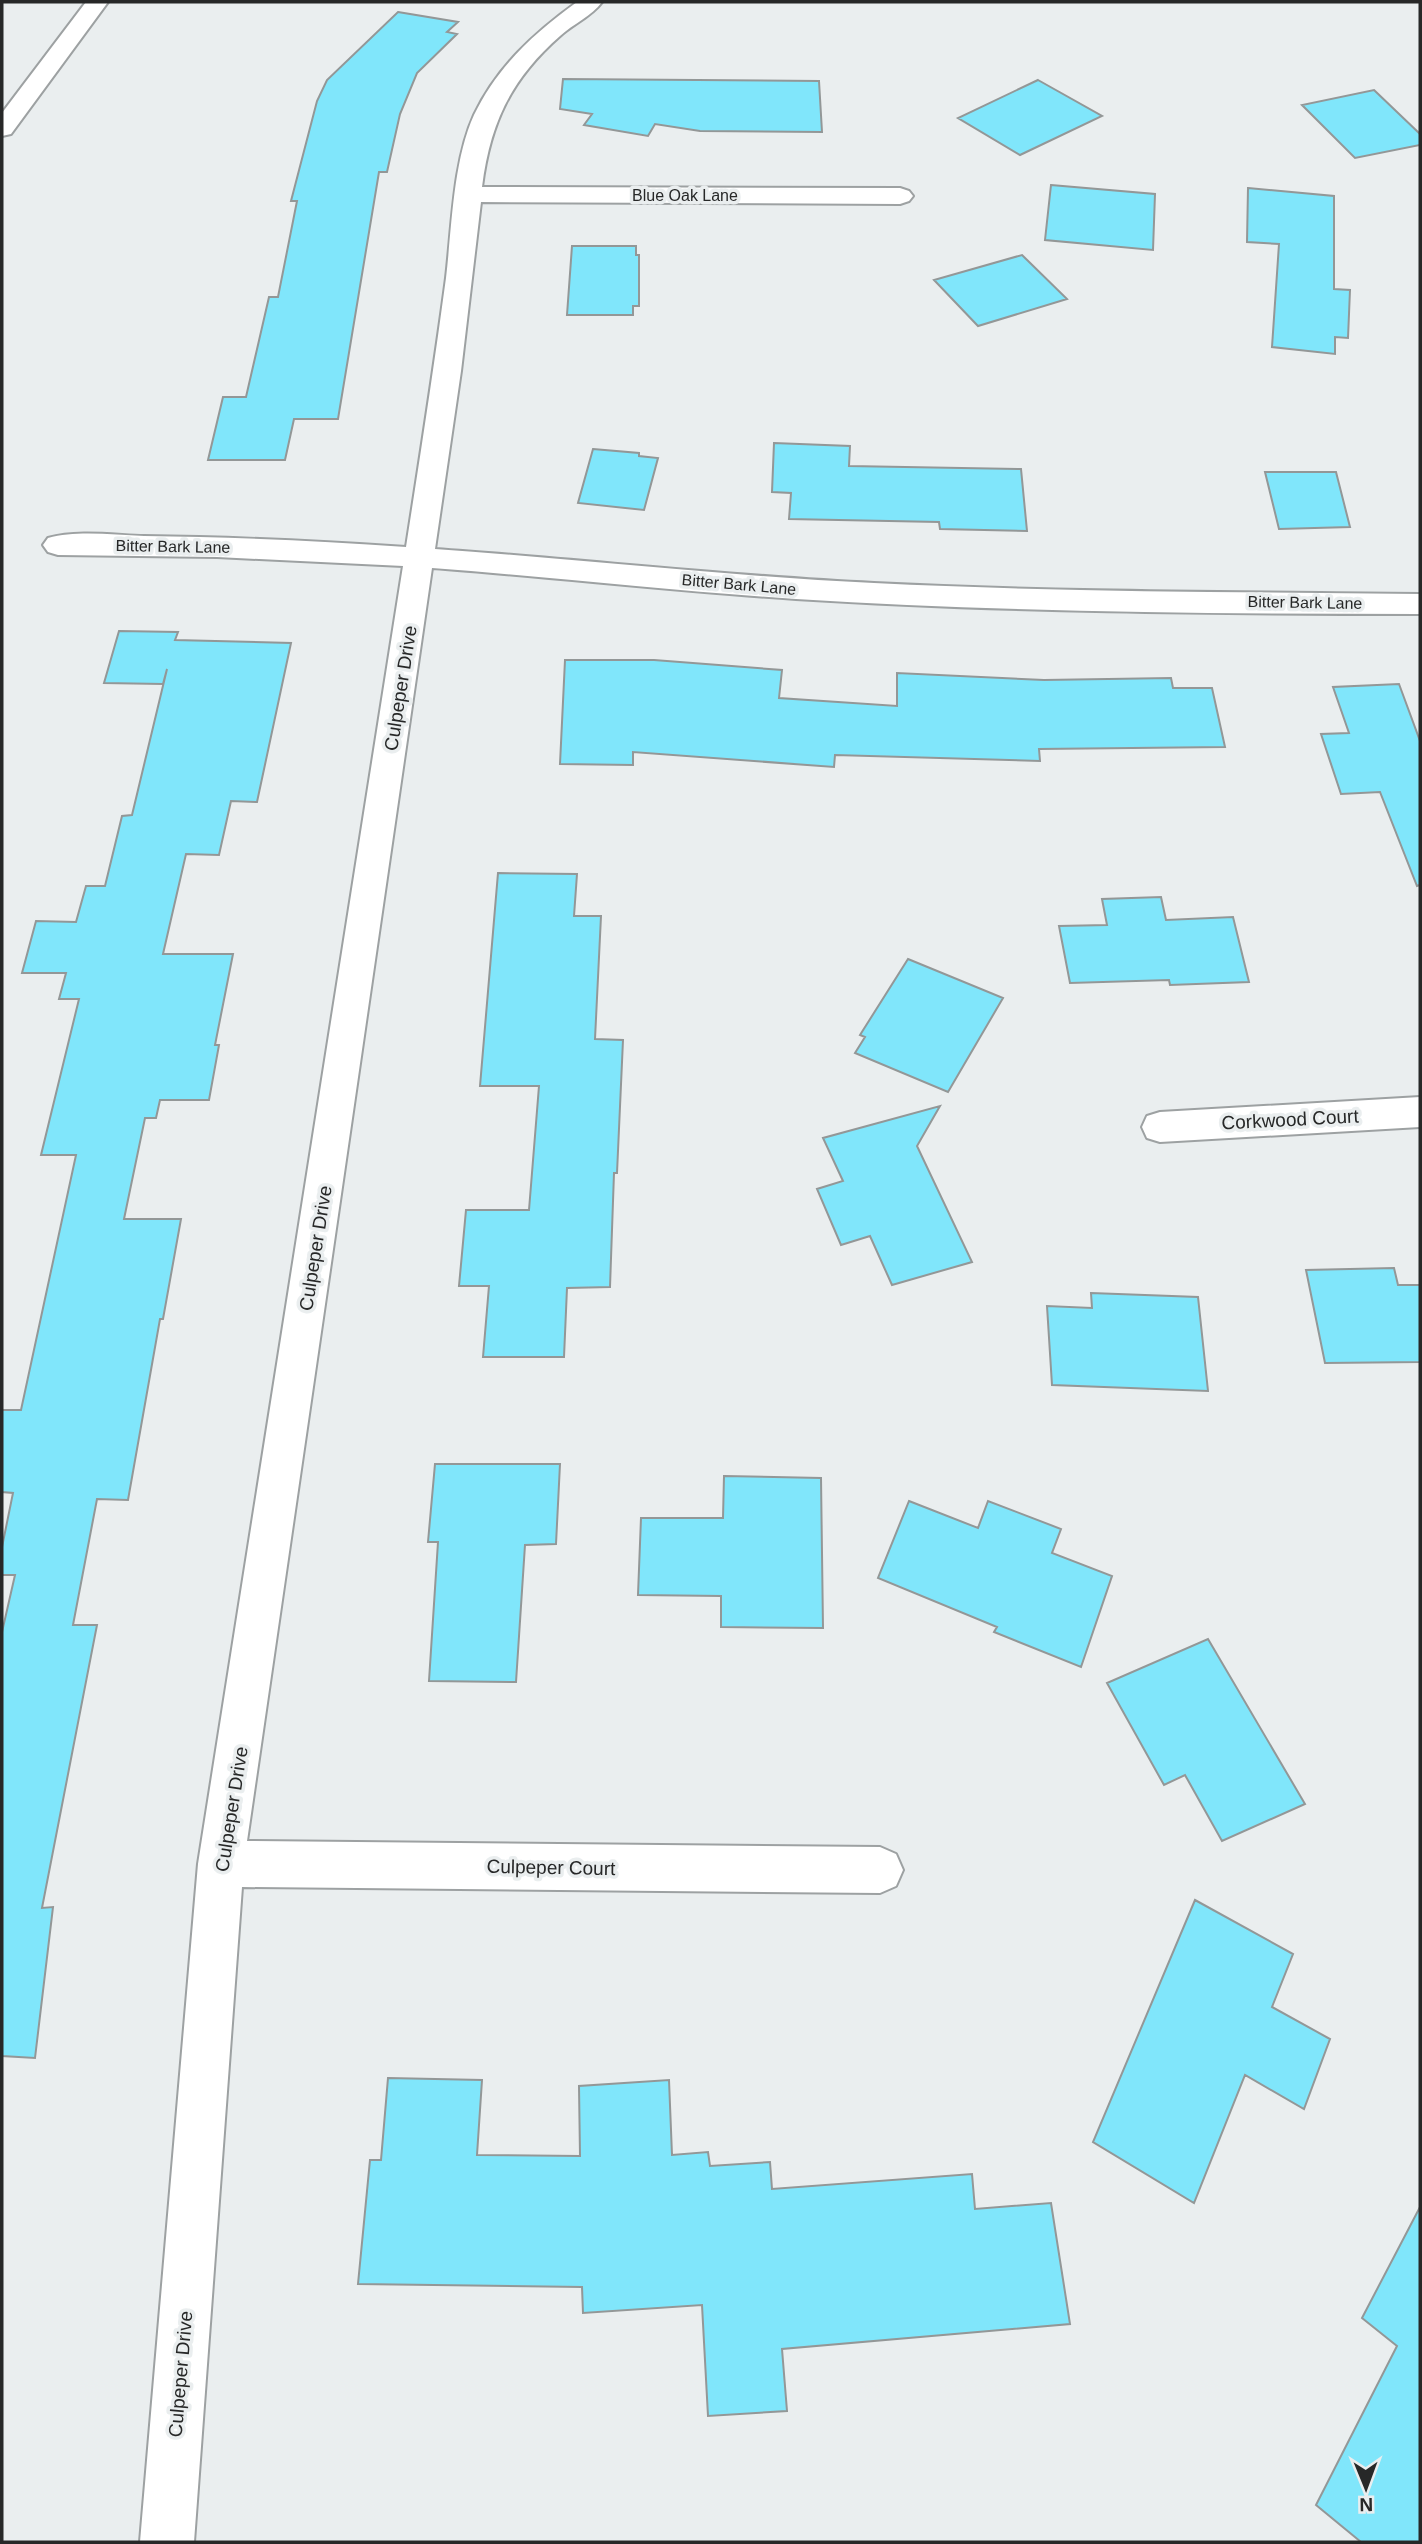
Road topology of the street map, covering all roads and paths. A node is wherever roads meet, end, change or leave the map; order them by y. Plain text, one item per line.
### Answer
1 (97, 2) edge
2 (591, 2) edge
3 (2, 129) edge
4 (469, 194) junction
5 (900, 196) dead end
6 (58, 545) dead end
7 (419, 557) junction
8 (1420, 604) edge
9 (1420, 1112) edge
10 (1160, 1127) dead end
11 (221, 1864) junction
12 (880, 1870) dead end
13 (167, 2542) edge

1 - 3 street
2 - 4 street, Culpeper Drive
4 - 5 street, Blue Oak Lane
4 - 7 street, Culpeper Drive
6 - 7 street, Bitter Bark Lane
7 - 8 street, Bitter Bark Lane
7 - 11 street, Culpeper Drive
9 - 10 street, Corkwood Court
11 - 12 street, Culpeper Court
11 - 13 street, Culpeper Drive

